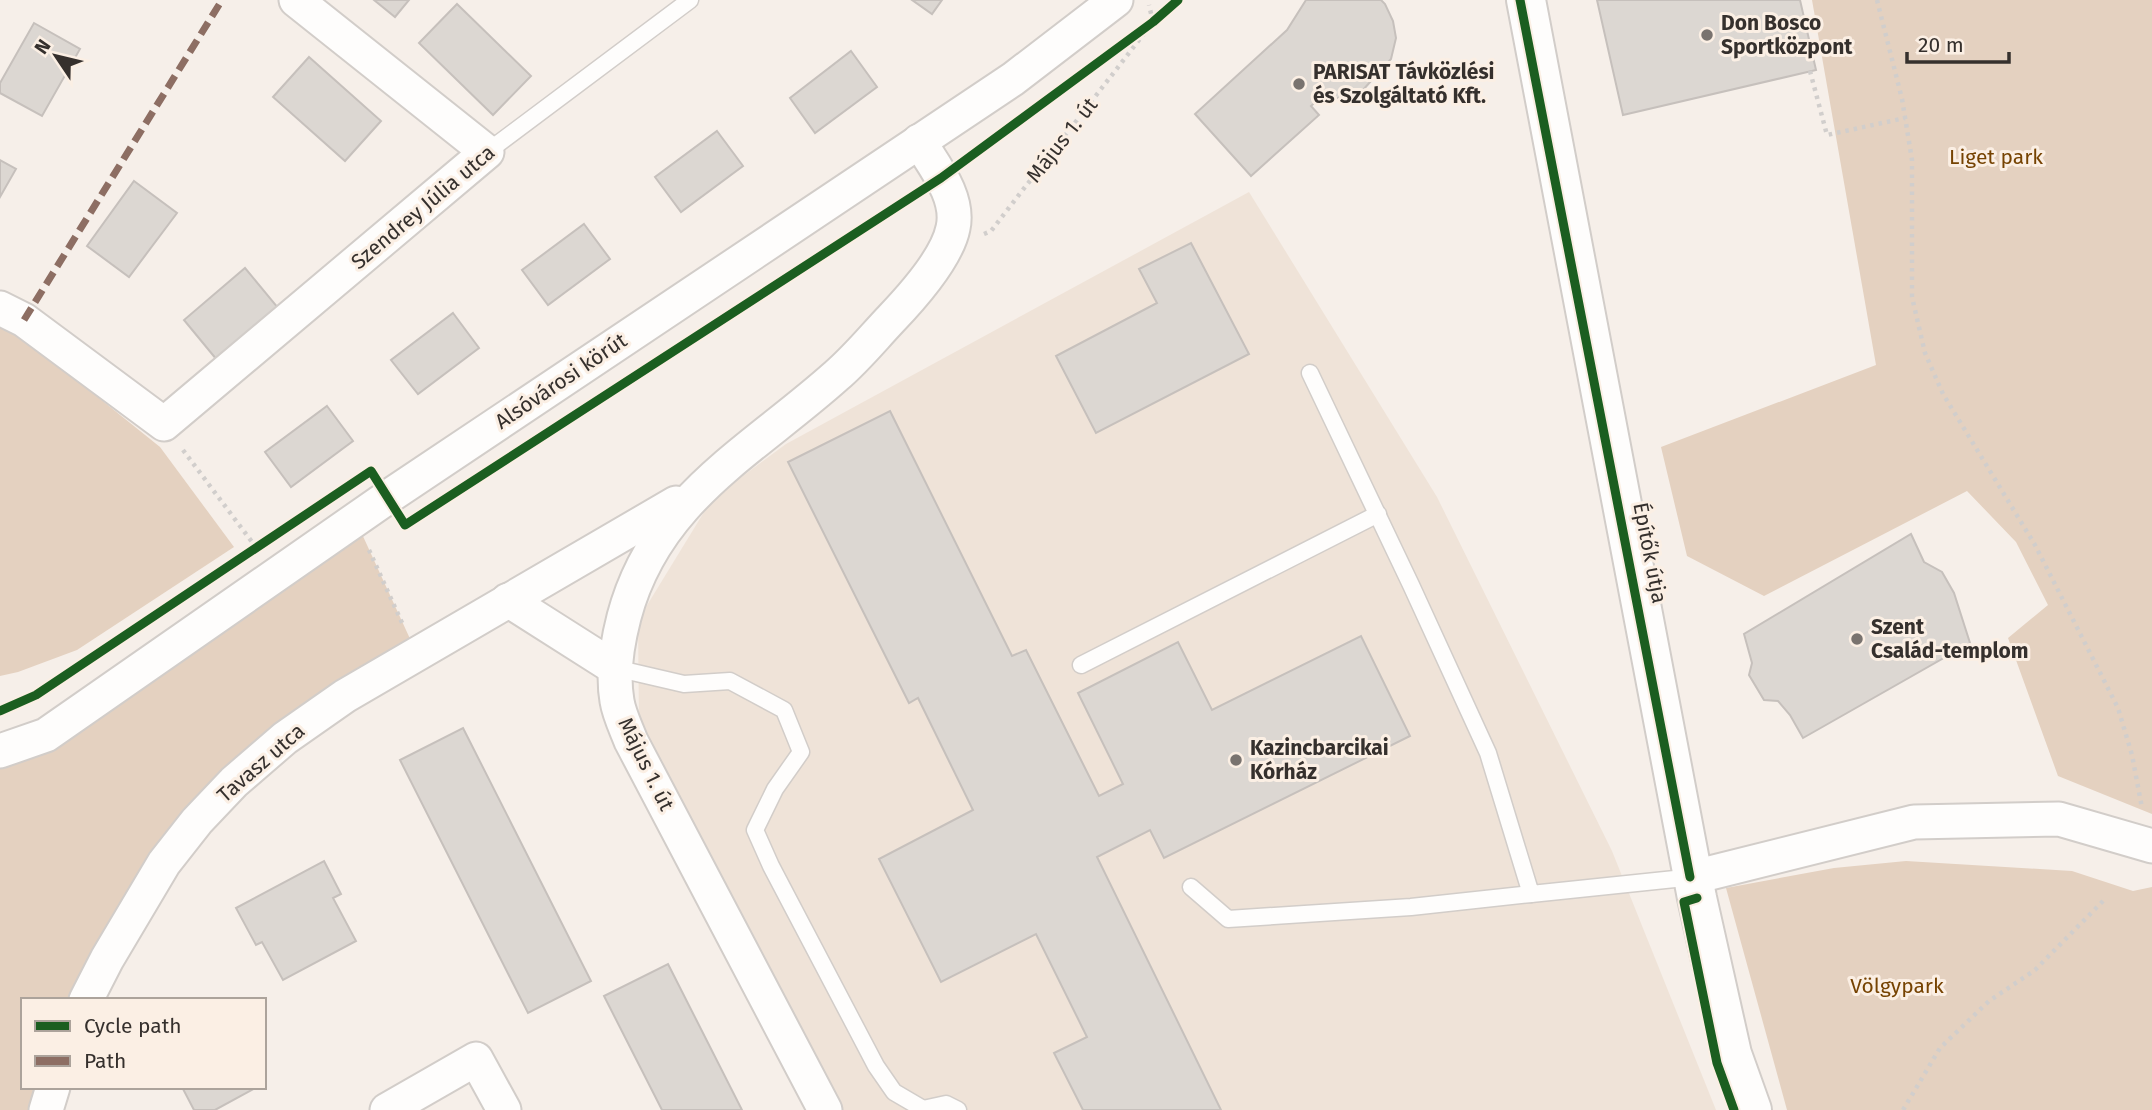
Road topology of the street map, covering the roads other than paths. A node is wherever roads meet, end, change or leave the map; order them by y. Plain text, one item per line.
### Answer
1 (296, 0) edge
2 (690, 0) edge
3 (1116, 0) edge
4 (1526, 0) edge
5 (919, 141) junction
6 (486, 152) junction
7 (0, 308) edge
8 (1310, 373) dead end
9 (702, 487) junction
10 (1378, 514) junction
11 (508, 600) junction
12 (1081, 665) dead end
13 (615, 668) junction
14 (46, 735) junction
15 (0, 751) edge
16 (0, 768) edge
17 (2150, 845) edge
18 (1694, 877) junction
19 (1191, 887) dead end
20 (1531, 894) junction
21 (87, 998) edge
22 (52, 1089) edge
23 (46, 1110) edge
24 (387, 1110) edge
25 (504, 1110) edge
26 (825, 1110) edge
27 (958, 1110) edge
28 (1752, 1110) edge

1 - 6 street
2 - 6 lane, Szendrey Júlia utca
3 - 5 street, Alsóvárosi körút
4 - 18 street, Építők útja
5 - 9 street, Május 1. út
5 - 14 street, Alsóvárosi körút
6 - 7 street, Szendrey Júlia utca
8 - 10 lane
9 - 11 street, Tavasz utca
9 - 13 street, Május 1. út
10 - 12 lane
10 - 20 lane
11 - 13 street
11 - 21 street, Tavasz utca
13 - 26 street, Május 1. út
13 - 27 lane
14 - 15 street, Alsóvárosi körút
14 - 16 street
17 - 18 street
18 - 20 lane
18 - 28 street, Építők útja
19 - 20 lane
22 - 23 street
24 - 25 street

